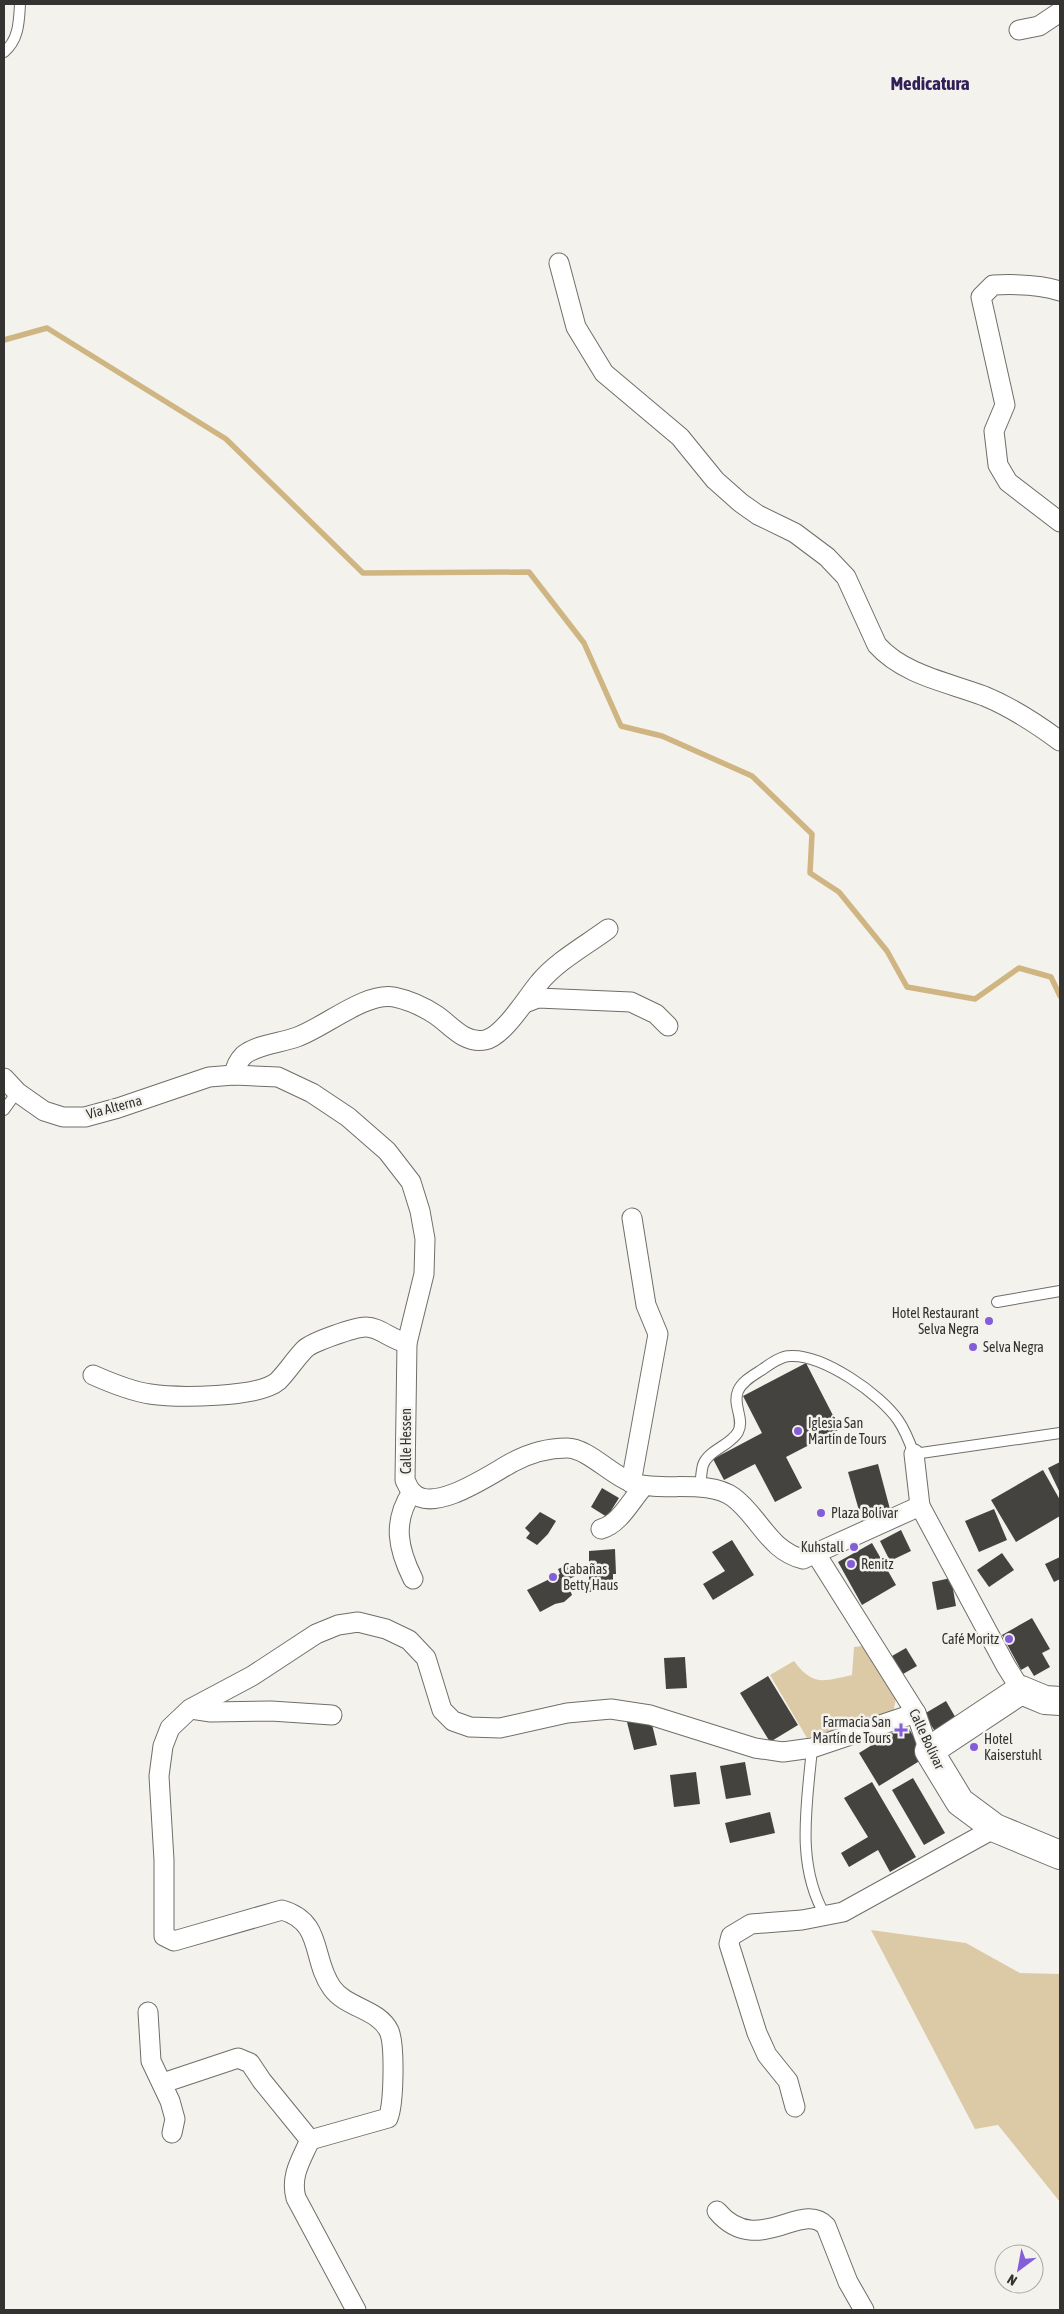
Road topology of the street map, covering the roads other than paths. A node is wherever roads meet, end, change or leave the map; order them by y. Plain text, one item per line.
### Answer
1 (20, 4) edge
2 (1060, 12) edge
3 (1019, 30) dead end
4 (4, 52) edge
5 (559, 263) dead end
6 (1060, 291) edge
7 (1060, 522) edge
8 (1060, 741) edge
9 (608, 929) dead end
10 (525, 1003) junction
11 (668, 1026) dead end
12 (234, 1075) junction
13 (4, 1078) edge
14 (17, 1092) junction
15 (4, 1110) edge
16 (632, 1218) dead end
17 (1060, 1291) edge
18 (997, 1302) dead end
19 (407, 1343) junction
20 (93, 1375) dead end
21 (1060, 1432) edge
22 (914, 1454) junction
23 (637, 1484) junction
24 (700, 1488) junction
25 (412, 1492) junction
26 (920, 1506) junction
27 (600, 1529) dead end
28 (816, 1554) junction
29 (413, 1579) dead end
30 (1021, 1690) junction
31 (1060, 1701) edge
32 (190, 1709) junction
33 (916, 1713) junction
34 (332, 1715) dead end
35 (812, 1748) junction
36 (930, 1751) junction
37 (995, 1828) junction
38 (1060, 1855) edge
39 (826, 1917) junction
40 (148, 2012) dead end
41 (163, 2083) junction
42 (795, 2107) dead end
43 (172, 2133) dead end
44 (310, 2140) junction
45 (717, 2211) dead end
46 (356, 2310) edge
47 (864, 2310) edge

1 - 4 lane
2 - 3 street
5 - 8 street
6 - 7 street
9 - 10 street
10 - 11 street
10 - 12 street
12 - 14 street, Vía Alterna
12 - 19 street, Calle Hessen
13 - 14 street, Vía Alterna
14 - 15 lane
16 - 23 street
17 - 18 lane
19 - 20 street
19 - 25 street, Calle Hessen
21 - 22 lane
22 - 24 lane
22 - 26 street
23 - 24 street, Calle Hessen
23 - 25 street, Calle Hessen
23 - 27 street
24 - 28 street, Calle Hessen
25 - 29 street
26 - 28 street, Calle Hessen
26 - 30 street
28 - 33 street, Calle Bolívar
30 - 31 street
30 - 36 street
32 - 34 street
32 - 35 street
32 - 44 street
33 - 35 street
33 - 36 street, Calle Bolívar
35 - 39 lane
36 - 37 street, Calle Bolívar
37 - 38 street, Calle Bolívar
37 - 39 street
39 - 42 street
40 - 41 street
41 - 43 street
41 - 44 street
44 - 46 street
45 - 47 street

